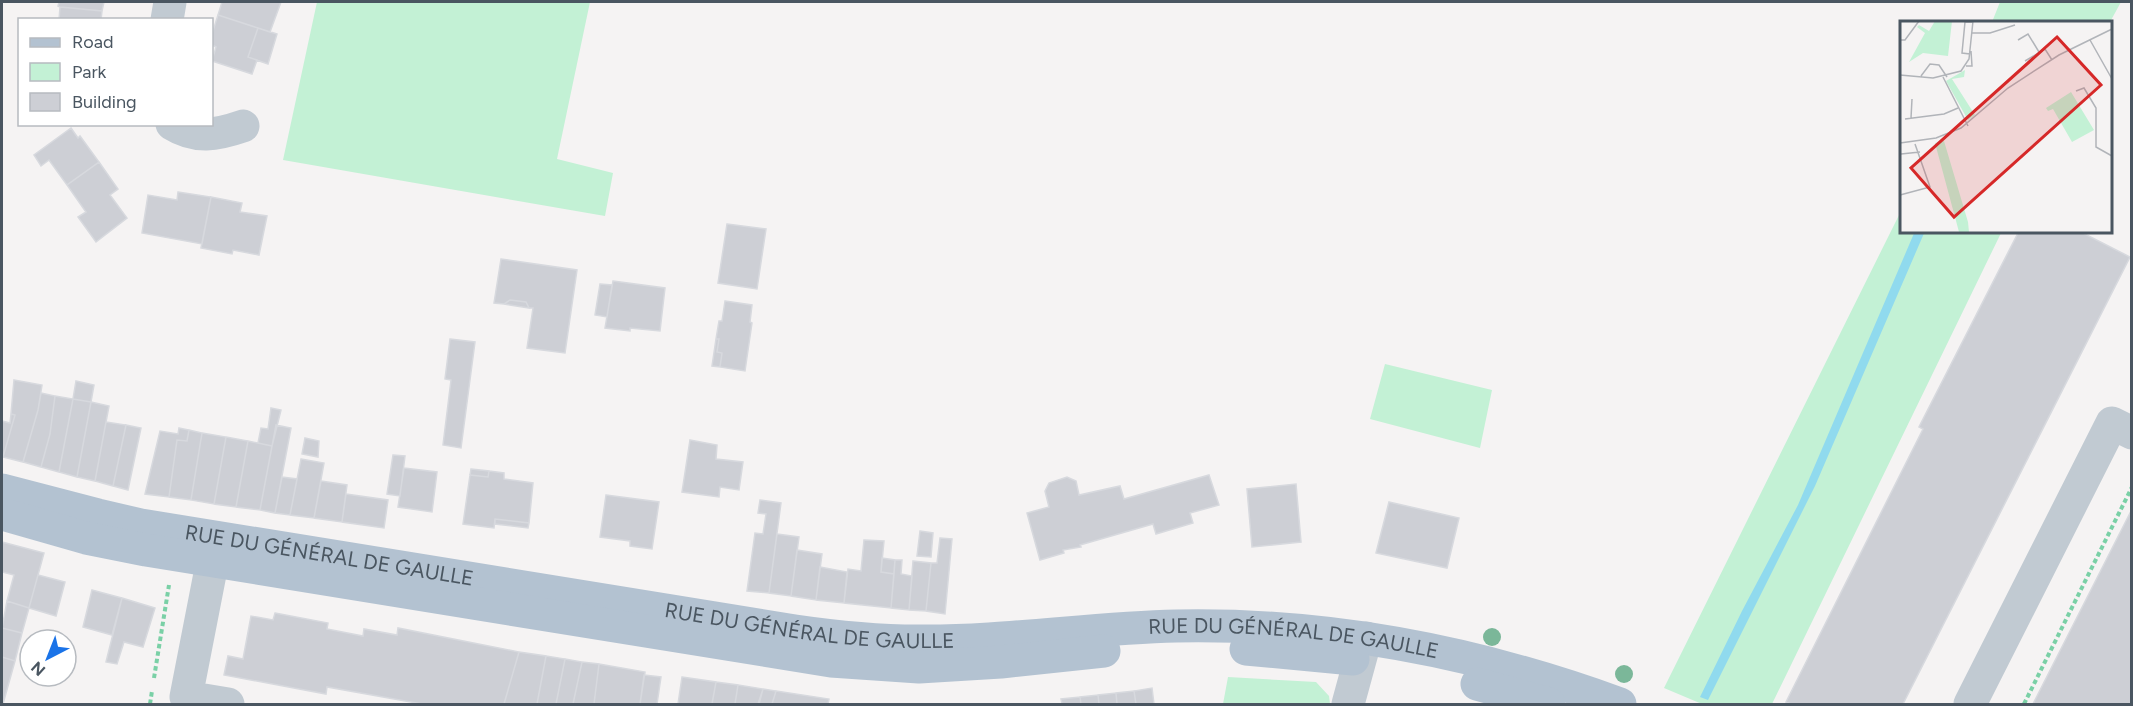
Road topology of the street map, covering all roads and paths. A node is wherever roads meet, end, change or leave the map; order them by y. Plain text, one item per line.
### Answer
1 (170, 2) edge
2 (167, 18) edge
3 (175, 126) edge
4 (243, 126) dead end
5 (2132, 433) edge
6 (2132, 487) edge
7 (2, 490) edge
8 (2, 514) edge
9 (215, 549) junction
10 (174, 555) junction
11 (1363, 649) junction
12 (150, 705) edge
13 (228, 705) edge
14 (1348, 705) edge
15 (1549, 705) edge
16 (1620, 705) edge
17 (1970, 705) edge
18 (2024, 705) edge

1 - 2 street
3 - 4 street
5 - 17 street
6 - 18 path
7 - 9 main road, RUE DU GÉNÉRAL DE GAULLE
8 - 10 main road, RUE DU GÉNÉRAL DE GAULLE
9 - 10 main road, RUE DU GÉNÉRAL DE GAULLE
9 - 11 main road, RUE DU GÉNÉRAL DE GAULLE
9 - 13 street
10 - 12 path
11 - 14 street
11 - 15 main road, RUE DU GÉNÉRAL DE GAULLE
11 - 16 main road, RUE DU GÉNÉRAL DE GAULLE

